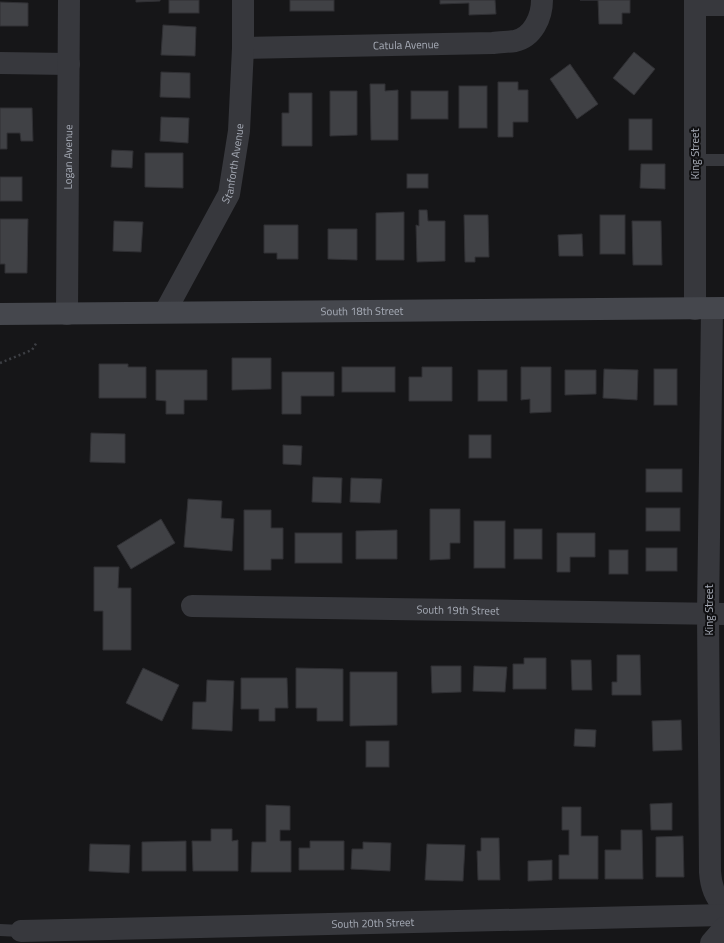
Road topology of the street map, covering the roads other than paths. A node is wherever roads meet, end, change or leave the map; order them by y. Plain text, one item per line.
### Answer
1 (69, 0) edge
2 (243, 0) edge
3 (542, 0) edge
4 (695, 2) edge
5 (724, 5) edge
6 (243, 48) junction
7 (0, 64) edge
8 (68, 64) junction
9 (695, 160) junction
10 (724, 160) edge
11 (710, 308) edge
12 (165, 312) junction
13 (0, 314) edge
14 (67, 314) junction
15 (717, 460) edge
16 (192, 606) dead end
17 (716, 614) edge
18 (724, 907) edge
19 (724, 914) edge
20 (724, 928) edge
21 (10, 930) edge
22 (711, 943) edge

1 - 8 street, Logan Avenue
2 - 6 street, Stanforth Avenue
3 - 6 street, Catula Avenue
4 - 5 street
4 - 9 street, King Street
6 - 12 street, Stanforth Avenue
7 - 8 street
8 - 14 street, Logan Avenue
9 - 10 lane
9 - 11 street, King Street
11 - 12 main road, South 18th Street
11 - 15 street, King Street
12 - 14 main road, South 18th Street
13 - 14 main road, South 18th Street
15 - 17 street, King Street
16 - 17 street, South 19th Street
17 - 18 street, King Street
19 - 21 street, South 20th Street
20 - 22 street

